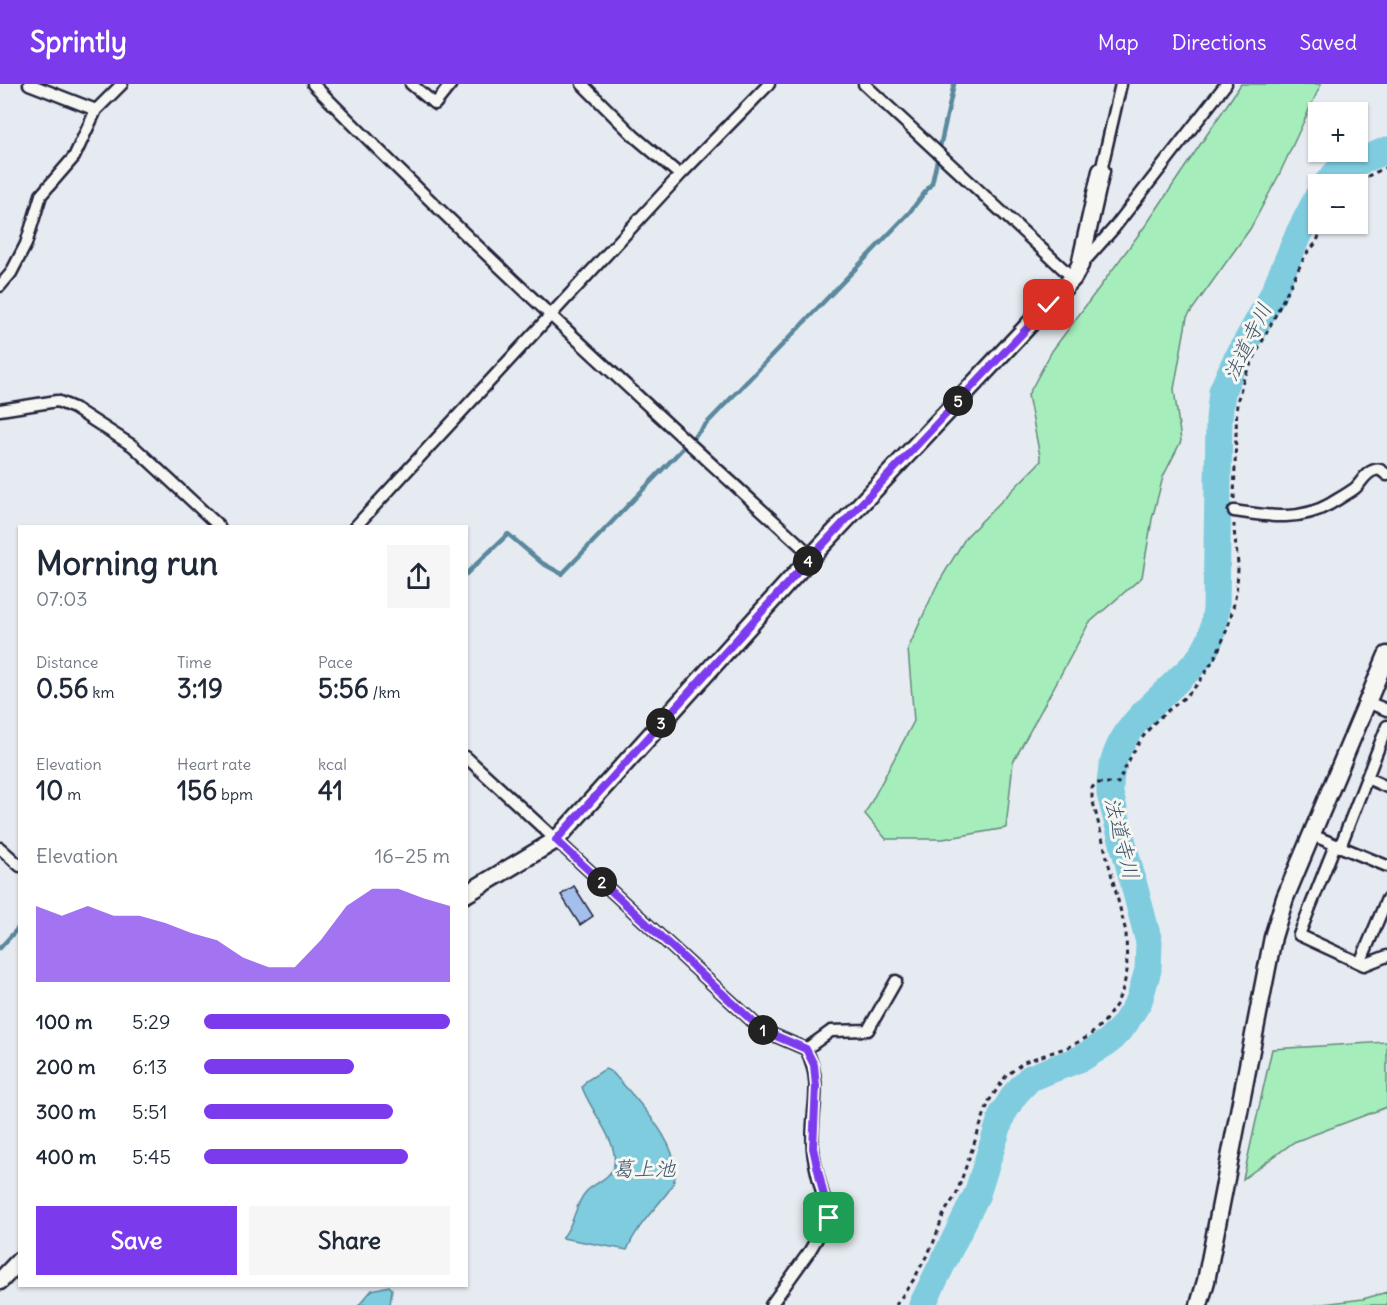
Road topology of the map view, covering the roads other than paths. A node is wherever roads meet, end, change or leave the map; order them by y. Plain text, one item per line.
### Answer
1 (29, 84) edge
2 (122, 84) edge
3 (313, 84) edge
4 (411, 84) edge
5 (451, 84) edge
6 (582, 84) edge
7 (768, 84) edge
8 (864, 84) edge
9 (1121, 84) edge
10 (1226, 84) edge
11 (96, 110) junction
12 (1101, 171) joint
13 (680, 175) junction
14 (1077, 272) junction
15 (0, 286) edge
16 (551, 316) junction
17 (0, 410) edge
18 (1387, 475) edge
19 (1234, 511) dead end
20 (218, 525) edge
21 (358, 525) edge
22 (812, 556) junction
23 (1387, 655) edge
24 (1367, 702) junction
25 (1387, 710) edge
26 (1387, 726) edge
27 (468, 759) edge
28 (1367, 778) junction
29 (1387, 787) edge
30 (1312, 835) junction
31 (556, 840) junction
32 (1337, 845) junction
33 (0, 848) edge
34 (18, 864) edge
35 (1387, 866) edge
36 (468, 893) edge
37 (1387, 898) edge
38 (1387, 956) edge
39 (1360, 963) junction
40 (896, 981) dead end
41 (806, 1049) junction
42 (18, 1262) edge
43 (0, 1281) edge
44 (771, 1305) edge
45 (1199, 1305) edge

1 - 11 street
2 - 11 street
3 - 16 street
4 - 5 street
6 - 13 street
7 - 13 street
8 - 14 street
9 - 12 street
10 - 14 street
11 - 15 street
12 - 14 street
13 - 16 street
14 - 22 street
16 - 21 street
16 - 22 street
17 - 20 street
18 - 19 street
22 - 31 street
23 - 24 street
24 - 25 street
24 - 30 street
26 - 28 street
27 - 31 street
28 - 29 street
28 - 32 street
30 - 32 street
30 - 45 street
31 - 36 street
31 - 41 street
32 - 35 street
32 - 39 street
33 - 34 street
37 - 39 street
38 - 39 street
40 - 41 street
41 - 44 street
42 - 43 street

